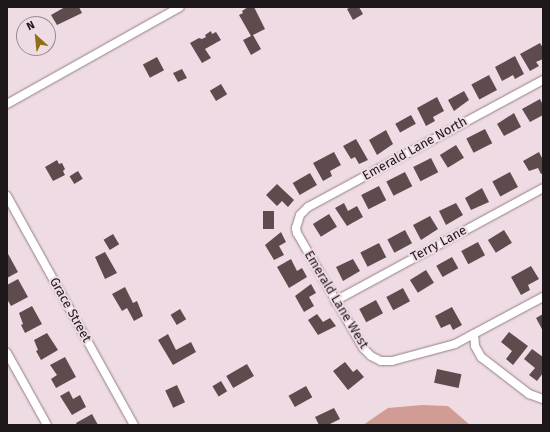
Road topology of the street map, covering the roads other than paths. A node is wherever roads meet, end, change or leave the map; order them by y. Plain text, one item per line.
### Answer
1 (180, 7) edge
2 (543, 80) edge
3 (7, 104) edge
4 (543, 188) edge
5 (7, 196) edge
6 (296, 228) joint
7 (543, 297) edge
8 (335, 301) junction
9 (474, 334) junction
10 (7, 353) edge
11 (543, 399) edge
12 (47, 425) edge
13 (134, 425) edge

1 - 3 street
2 - 6 street, Emerald Lane North
4 - 8 street, Terry Lane
5 - 13 street, Grace Street
6 - 8 street, Emerald Lane West
7 - 9 street, Emerald Lane West
8 - 9 street, Emerald Lane West
9 - 11 street
10 - 12 street

